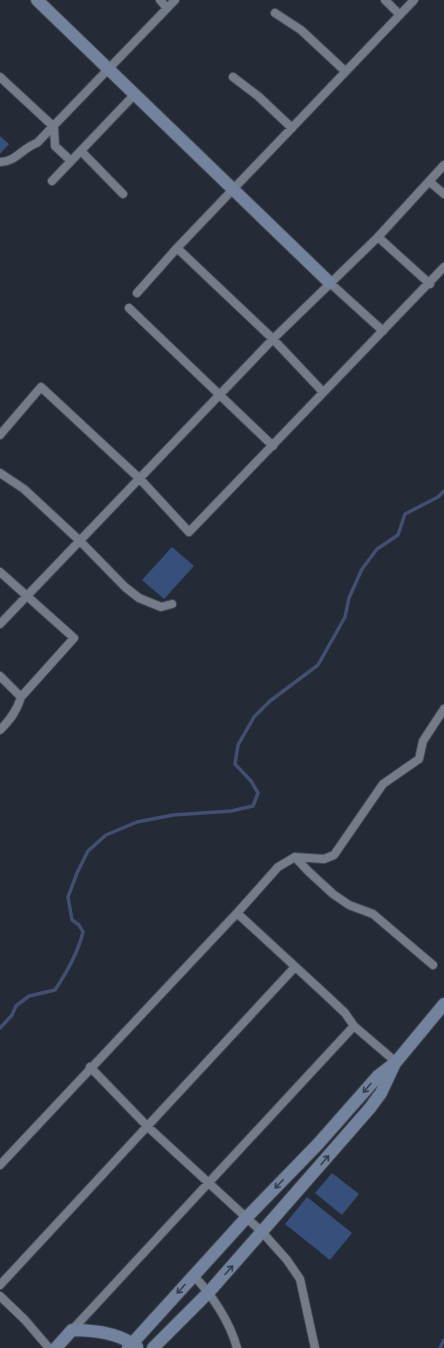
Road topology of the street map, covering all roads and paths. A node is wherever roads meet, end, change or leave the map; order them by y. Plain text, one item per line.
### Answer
1 (37, 0) edge
2 (160, 0) edge
3 (175, 0) edge
4 (385, 0) edge
5 (414, 0) edge
6 (168, 8) junction
7 (274, 13) dead end
8 (400, 15) junction
9 (108, 68) junction
10 (345, 71) junction
11 (0, 77) edge
12 (233, 77) dead end
13 (135, 94) junction
14 (54, 127) junction
15 (292, 128) junction
16 (81, 151) junction
17 (71, 161) junction
18 (0, 162) edge
19 (444, 165) edge
20 (52, 181) dead end
21 (430, 182) junction
22 (234, 190) junction
23 (123, 194) dead end
24 (444, 194) edge
25 (378, 237) junction
26 (177, 248) junction
27 (444, 267) edge
28 (330, 283) junction
29 (430, 284) junction
30 (137, 293) dead end
31 (129, 308) dead end
32 (383, 331) junction
33 (274, 339) junction
34 (323, 392) junction
35 (221, 395) junction
36 (0, 435) edge
37 (273, 446) junction
38 (0, 473) edge
39 (140, 479) junction
40 (80, 541) junction
41 (0, 572) edge
42 (27, 596) junction
43 (172, 604) dead end
44 (0, 624) edge
45 (0, 676) edge
46 (21, 698) junction
47 (444, 709) edge
48 (0, 730) edge
49 (295, 857) junction
50 (237, 913) junction
51 (433, 965) dead end
52 (295, 967) junction
53 (444, 1004) edge
54 (354, 1026) junction
55 (396, 1062) junction
56 (90, 1067) junction
57 (148, 1127) junction
58 (0, 1165) edge
59 (209, 1181) junction
60 (247, 1217) junction
61 (262, 1232) junction
62 (194, 1276) junction
63 (0, 1285) edge
64 (209, 1292) junction
65 (0, 1296) edge
66 (72, 1330) junction
67 (133, 1346) edge
68 (49, 1348) edge
69 (56, 1348) edge
70 (153, 1348) edge
71 (237, 1348) edge
72 (315, 1348) edge

1 - 9 street
2 - 6 street
3 - 6 street
4 - 8 street
5 - 8 street
6 - 9 street
7 - 10 street
8 - 10 street
9 - 13 street
9 - 14 street
10 - 15 street
11 - 14 street
12 - 15 street
13 - 16 street
13 - 22 street
14 - 17 street
14 - 18 street
15 - 22 street
16 - 17 street
16 - 23 street
17 - 20 street
19 - 21 street
21 - 24 street
21 - 25 street
22 - 26 street
22 - 28 street
25 - 28 street
25 - 29 street
26 - 30 street
26 - 33 street
27 - 29 street
28 - 32 street
28 - 33 street
29 - 32 street
31 - 35 street
32 - 34 street
33 - 34 street
33 - 35 street
34 - 37 street
35 - 37 street
35 - 39 street
36 - 39 street
37 - 39 street
38 - 40 street
39 - 40 street
40 - 42 street
40 - 43 street
41 - 42 street
42 - 44 street
42 - 46 street
45 - 46 street
46 - 48 street
47 - 49 street
49 - 50 street
49 - 51 street
50 - 52 street
50 - 56 street
52 - 54 street
52 - 57 street
53 - 55 street
54 - 55 street
54 - 59 street
55 -> 60 street
61 -> 55 street
56 - 57 street
56 - 58 street
57 - 59 street
57 - 63 street
59 - 60 street
59 - 66 street
60 - 61 street
60 - 62 street
64 -> 61 street
61 - 72 street
62 - 64 street
62 -> 67 street
64 - 70 street
64 - 71 street
65 - 68 street
66 - 67 street
66 - 69 street

